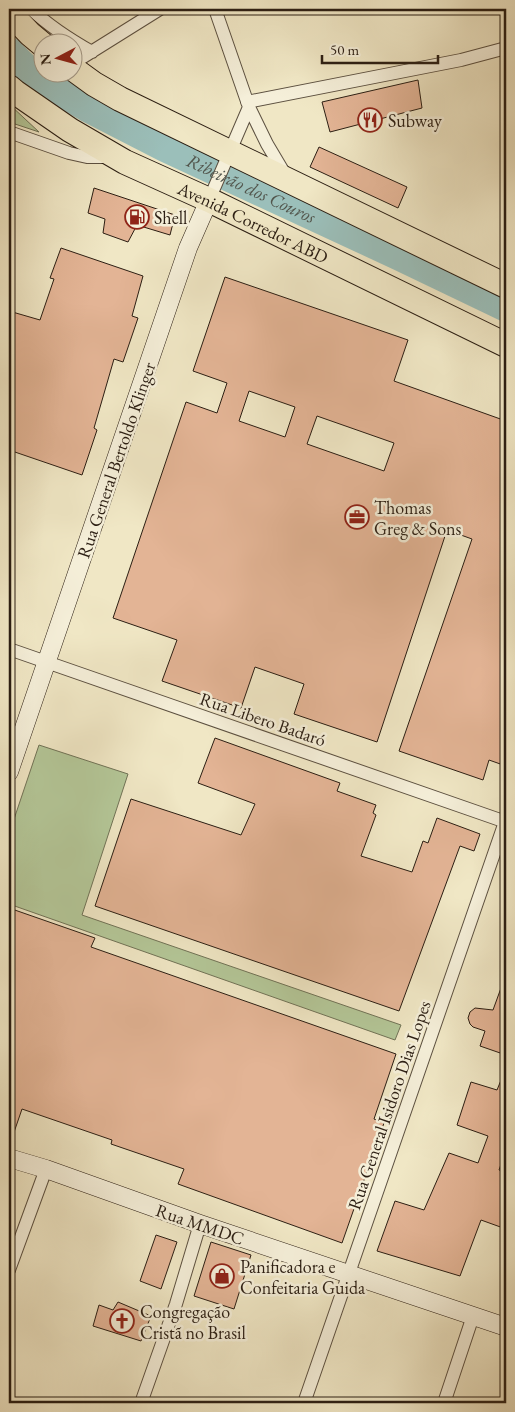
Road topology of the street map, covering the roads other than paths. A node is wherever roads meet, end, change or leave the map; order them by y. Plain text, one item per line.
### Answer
1 (31, 9) edge
2 (160, 9) edge
3 (215, 9) edge
4 (9, 12) edge
5 (32, 36) edge
6 (506, 48) edge
7 (92, 52) junction
8 (82, 58) edge
9 (82, 75) edge
10 (9, 86) edge
11 (248, 105) junction
12 (9, 132) edge
13 (115, 156) junction
14 (228, 157) junction
15 (288, 181) junction
16 (211, 195) junction
17 (506, 286) edge
18 (506, 345) edge
19 (9, 649) edge
20 (47, 662) junction
21 (9, 772) edge
22 (506, 821) edge
23 (9, 1158) edge
24 (46, 1169) junction
25 (200, 1224) junction
26 (9, 1270) edge
27 (349, 1274) junction
28 (473, 1316) junction
29 (506, 1327) edge
30 (141, 1403) edge
31 (304, 1403) edge
32 (444, 1403) edge

1 - 7 street
2 - 7 street
3 - 11 street
4 - 5 highway
6 - 11 street
7 - 8 street
9 - 14 highway
10 - 13 highway, Avenida Corredor ABD
11 - 14 street, Rua General Bertoldo Klinger
11 - 15 street
12 - 13 street
13 - 16 highway, Avenida Corredor ABD
14 - 15 highway
14 - 16 street, Rua General Bertoldo Klinger
15 - 17 highway
16 - 18 highway, Avenida Corredor ABD
16 - 20 street, Rua General Bertoldo Klinger
19 - 20 street, Rua Libero Badaró
20 - 21 street, Rua General Bertoldo Klinger
20 - 22 street, Rua Libero Badaró
22 - 27 street, Rua General Isidoro Dias Lopes
23 - 24 street, Rua MMDC
24 - 25 street, Rua MMDC
24 - 26 street
25 - 27 street, Rua MMDC
25 - 30 street
27 - 28 street, Rua MMDC
27 - 31 street, Rua General Isidoro Dias Lopes
28 - 29 street, Rua MMDC
28 - 32 street

